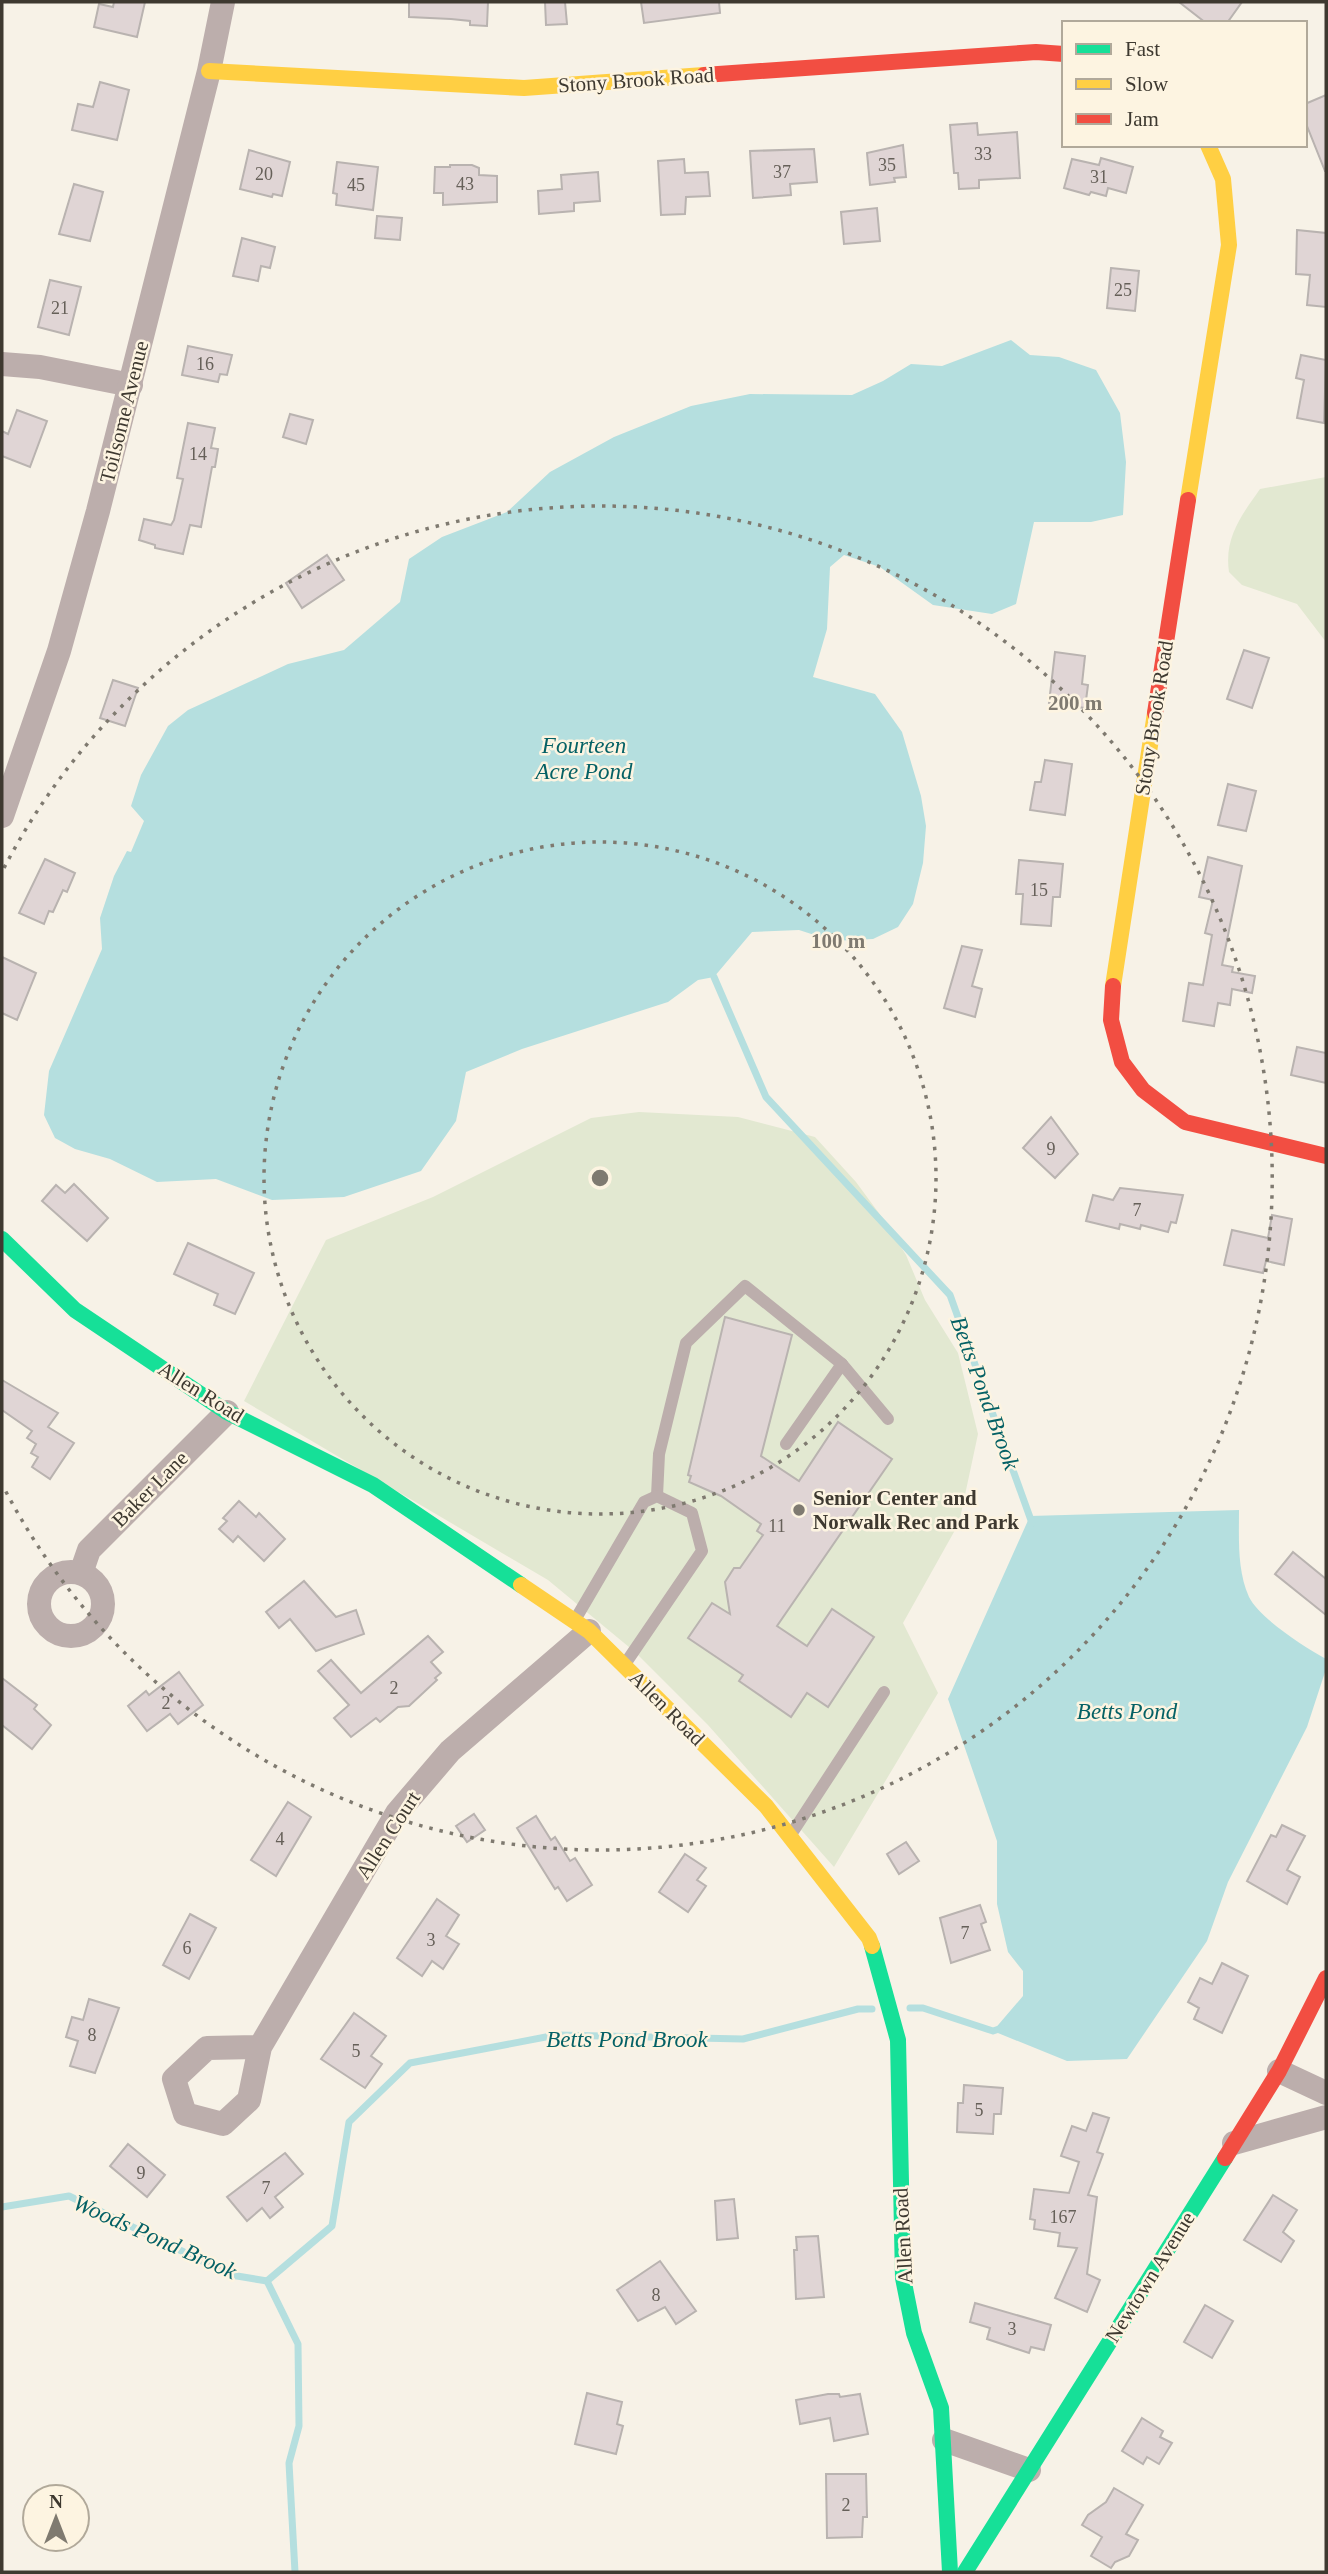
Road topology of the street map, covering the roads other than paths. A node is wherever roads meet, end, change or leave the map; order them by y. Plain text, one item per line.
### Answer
1 (223, 2) edge
2 (1062, 54) edge
3 (209, 71) junction
4 (1209, 147) edge
5 (2, 365) edge
6 (131, 385) junction
7 (2, 816) edge
8 (1326, 1156) edge
9 (2, 1239) edge
10 (842, 1364) junction
11 (228, 1412) junction
12 (888, 1419) dead end
13 (786, 1444) dead end
14 (657, 1496) junction
15 (81, 1573) dead end
16 (582, 1626) junction
17 (624, 1665) junction
18 (884, 1692) dead end
19 (789, 1836) junction
20 (1326, 1978) edge
21 (260, 2047) dead end
22 (1279, 2071) junction
23 (1326, 2093) edge
24 (1326, 2117) edge
25 (1234, 2143) junction
26 (944, 2440) junction
27 (1029, 2470) junction
28 (950, 2572) edge
29 (965, 2572) edge

1 - 3 street, Toilsome Avenue
2 - 3 street, Stony Brook Road
3 - 6 street, Toilsome Avenue
4 - 8 street, Stony Brook Road
5 - 6 street
6 - 7 street, Toilsome Avenue
9 - 11 street, Allen Road
10 - 12 lane
10 - 13 lane
10 - 14 lane
11 - 15 street, Baker Lane
11 - 16 street, Allen Road
14 - 16 lane
14 - 17 lane
16 - 17 street, Allen Road
16 - 21 street, Allen Court
17 - 19 street, Allen Road
18 - 19 lane
19 - 26 street, Allen Road
20 - 22 street, Newtown Avenue
22 - 23 street
22 - 25 street, Newtown Avenue
24 - 25 street
25 - 27 street, Newtown Avenue
26 - 27 street
26 - 28 street, Allen Road
27 - 29 street, Newtown Avenue

